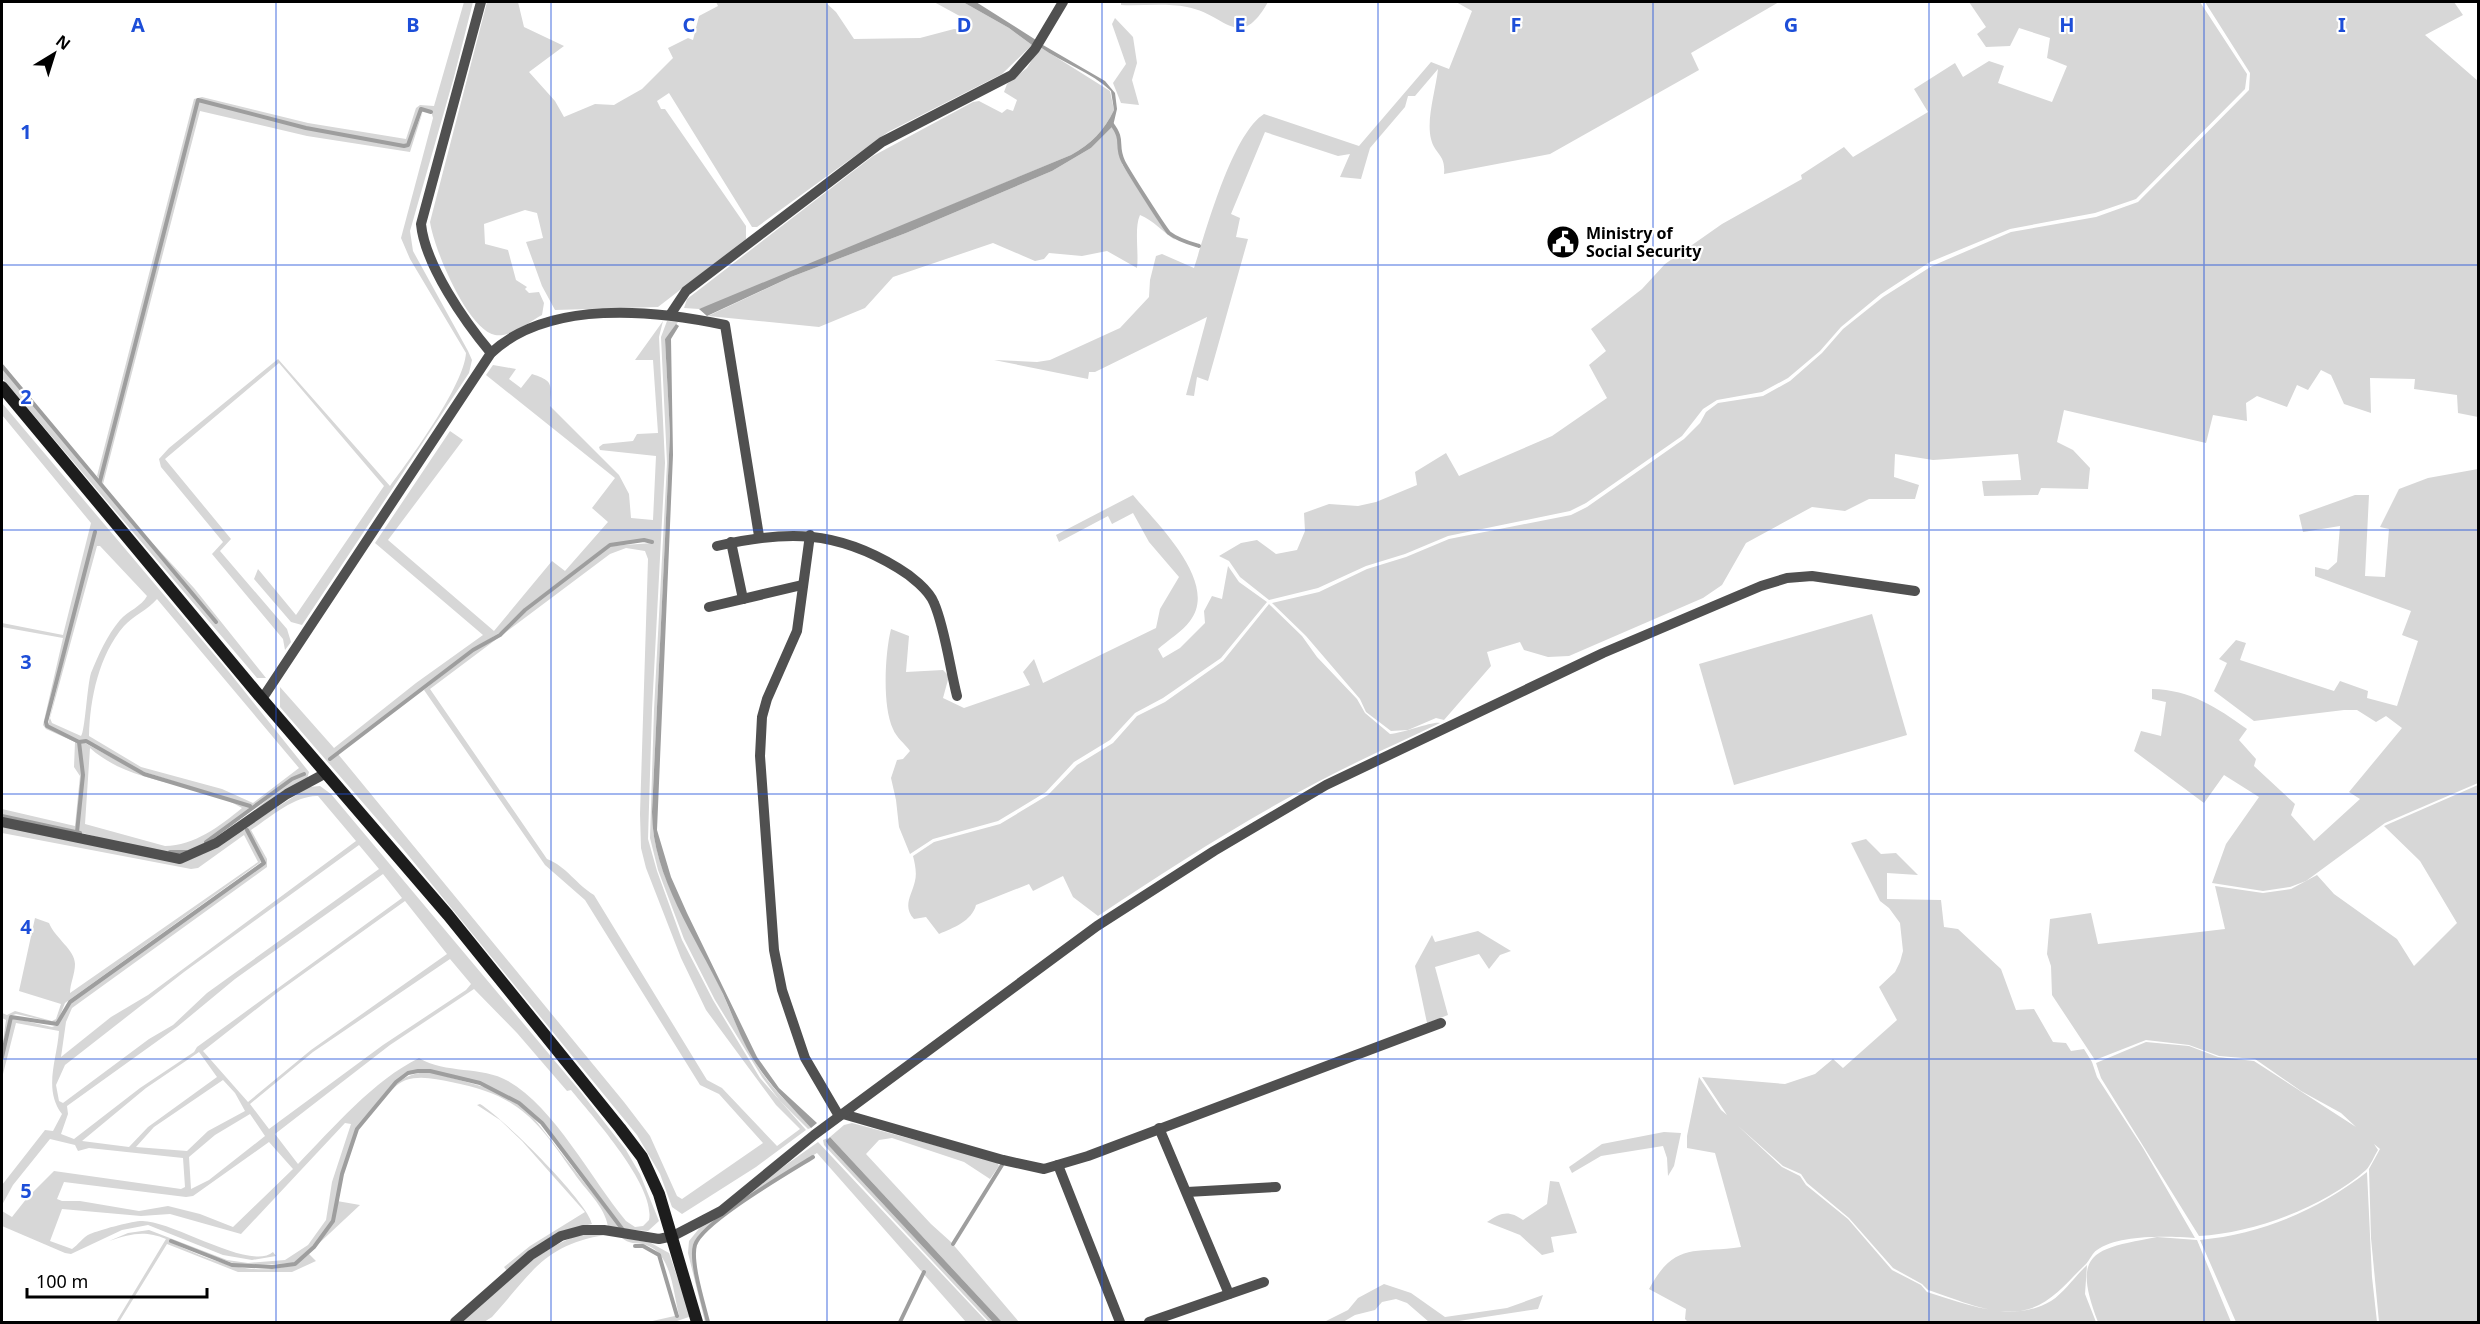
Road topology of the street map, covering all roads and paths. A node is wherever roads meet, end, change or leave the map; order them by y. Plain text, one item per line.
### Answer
1 (481, 2) edge
2 (1063, 2) edge
3 (670, 315) junction
4 (491, 353) junction
5 (2, 387) edge
6 (810, 535) junction
7 (759, 536) junction
8 (731, 542) junction
9 (717, 546) dead end
10 (802, 585) junction
11 (1915, 591) dead end
12 (742, 599) junction
13 (709, 607) dead end
14 (957, 696) dead end
15 (262, 699) junction
16 (326, 773) junction
17 (2, 822) edge
18 (1441, 1023) dead end
19 (841, 1115) junction
20 (1160, 1128) junction
21 (1059, 1164) junction
22 (1276, 1187) dead end
23 (1187, 1192) junction
24 (673, 1236) junction
25 (1263, 1282) dead end
26 (1229, 1294) junction
27 (693, 1321) edge
28 (455, 1323) edge
29 (1120, 1323) edge
30 (1149, 1323) edge

1 - 4 street
2 - 3 street
3 - 4 street
3 - 7 street
4 - 15 street
5 - 15 main road
6 - 7 street
6 - 10 street
6 - 14 street
7 - 8 street
8 - 9 street
8 - 12 street
10 - 12 street
10 - 19 street
11 - 19 street
12 - 13 street
15 - 16 main road
16 - 17 street
16 - 24 main road
18 - 20 street
19 - 21 street
19 - 24 street
20 - 21 street
20 - 23 street
21 - 29 street
22 - 23 street
23 - 26 street
24 - 27 main road
24 - 28 street
25 - 26 street
26 - 30 street

